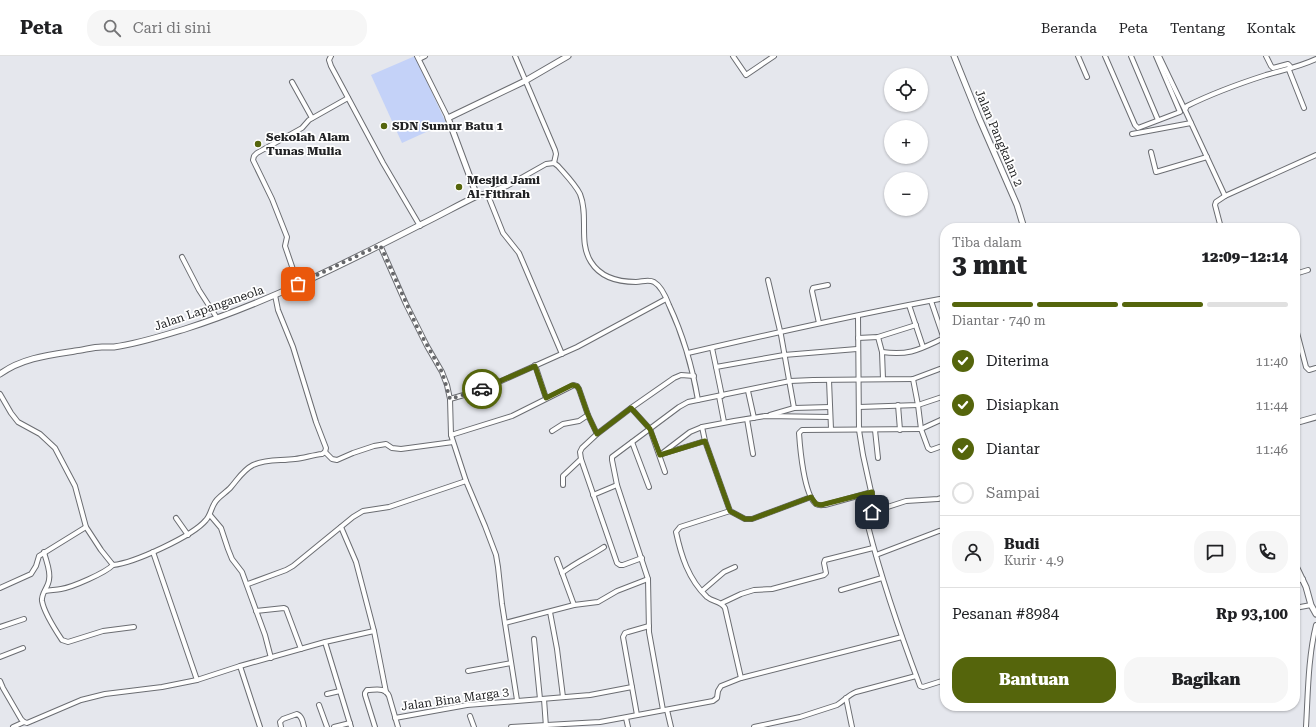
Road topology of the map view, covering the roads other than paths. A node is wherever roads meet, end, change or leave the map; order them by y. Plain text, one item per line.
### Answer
1 (331, 56) edge
2 (425, 56) edge
3 (515, 56) edge
4 (568, 56) edge
5 (733, 56) edge
6 (774, 56) edge
7 (956, 56) edge
8 (1078, 56) edge
9 (1105, 56) edge
10 (1131, 56) edge
11 (1158, 56) edge
12 (1266, 56) edge
13 (1310, 56) edge
14 (418, 58) edge
15 (1314, 60) edge
16 (1289, 70) junction
17 (1087, 77) dead end
18 (525, 81) junction
19 (292, 82) dead end
20 (348, 98) junction
21 (1304, 108) dead end
22 (1185, 110) junction
23 (312, 118) junction
24 (448, 118) junction
25 (1158, 120) junction
26 (1190, 123) junction
27 (1132, 134) dead end
28 (1151, 152) dead end
29 (1316, 154) edge
30 (1207, 157) junction
31 (554, 163) junction
32 (487, 193) junction
33 (477, 196) junction
34 (1225, 196) junction
35 (1022, 223) edge
36 (1220, 223) edge
37 (420, 226) junction
38 (380, 245) junction
39 (182, 257) dead end
40 (1308, 270) dead end
41 (1300, 272) edge
42 (768, 280) dead end
43 (298, 284) junction
44 (828, 284) dead end
45 (275, 295) junction
46 (666, 299) junction
47 (940, 299) edge
48 (931, 301) junction
49 (909, 305) junction
50 (858, 316) junction
51 (217, 318) junction
52 (819, 323) junction
53 (916, 325) junction
54 (940, 328) edge
55 (780, 332) junction
56 (878, 337) junction
57 (858, 338) junction
58 (940, 341) edge
59 (1300, 344) edge
60 (923, 347) junction
61 (712, 348) junction
62 (858, 349) junction
63 (882, 352) junction
64 (688, 353) junction
65 (562, 354) junction
66 (784, 355) junction
67 (535, 366) junction
68 (716, 367) junction
69 (1316, 368) edge
70 (940, 369) edge
71 (0, 374) edge
72 (694, 376) junction
73 (913, 379) junction
74 (829, 380) junction
75 (858, 380) junction
76 (883, 380) junction
77 (790, 382) junction
78 (748, 391) junction
79 (0, 394) edge
80 (720, 396) junction
81 (546, 398) junction
82 (940, 398) edge
83 (450, 399) junction
84 (698, 400) junction
85 (898, 405) junction
86 (918, 405) junction
87 (830, 407) junction
88 (859, 407) junction
89 (631, 408) junction
90 (794, 408) junction
91 (588, 415) junction
92 (765, 416) junction
93 (830, 417) junction
94 (1316, 417) edge
95 (754, 418) junction
96 (747, 419) junction
97 (940, 420) edge
98 (724, 422) junction
99 (1300, 422) edge
100 (702, 427) junction
101 (650, 429) junction
102 (831, 429) junction
103 (921, 429) junction
104 (859, 430) junction
105 (875, 430) junction
106 (900, 430) junction
107 (552, 431) dead end
108 (597, 434) junction
109 (451, 435) junction
110 (705, 441) junction
111 (453, 442) junction
112 (632, 442) junction
113 (940, 447) edge
114 (325, 452) junction
115 (754, 454) dead end
116 (660, 455) junction
117 (581, 458) junction
118 (878, 458) dead end
119 (665, 472) dead end
120 (466, 481) junction
121 (563, 485) dead end
122 (617, 486) junction
123 (649, 487) dead end
124 (872, 492) junction
125 (593, 495) junction
126 (811, 497) junction
127 (940, 498) edge
128 (730, 511) junction
129 (872, 512) junction
130 (210, 515) junction
131 (176, 518) dead end
132 (86, 527) junction
133 (341, 527) junction
134 (940, 531) edge
135 (188, 535) junction
136 (604, 547) dead end
137 (873, 548) junction
138 (44, 552) junction
139 (153, 552) junction
140 (876, 555) junction
141 (642, 558) junction
142 (557, 559) dead end
143 (113, 565) junction
144 (734, 567) dead end
145 (562, 573) junction
146 (1300, 573) edge
147 (882, 578) junction
148 (648, 579) junction
149 (1303, 579) junction
150 (1300, 580) edge
151 (248, 584) junction
152 (0, 588) edge
153 (841, 590) dead end
154 (45, 591) junction
155 (702, 591) junction
156 (722, 603) junction
157 (574, 605) junction
158 (1311, 606) junction
159 (1300, 607) edge
160 (256, 611) junction
161 (550, 612) junction
162 (1316, 614) edge
163 (24, 619) dead end
164 (505, 623) junction
165 (1316, 625) edge
166 (134, 626) dead end
167 (649, 626) junction
168 (0, 627) edge
169 (374, 631) junction
170 (902, 638) junction
171 (534, 639) dead end
172 (325, 642) junction
173 (22, 648) dead end
174 (301, 649) junction
175 (0, 657) edge
176 (271, 658) junction
177 (511, 664) junction
178 (240, 666) junction
179 (468, 670) dead end
180 (916, 676) junction
181 (741, 678) junction
182 (197, 680) junction
183 (0, 681) edge
184 (940, 682) edge
185 (632, 687) junction
186 (340, 691) junction
187 (386, 692) junction
188 (327, 694) dead end
189 (563, 697) junction
190 (846, 698) junction
191 (542, 699) junction
192 (517, 700) junction
193 (319, 705) dead end
194 (665, 710) junction
195 (470, 716) dead end
196 (637, 716) junction
197 (395, 718) junction
198 (626, 718) junction
199 (24, 722) junction
200 (600, 724) edge
201 (350, 725) edge
202 (546, 726) edge
203 (13, 727) edge
204 (260, 727) edge
205 (281, 727) edge
206 (304, 727) edge
207 (327, 727) edge
208 (334, 727) edge
209 (375, 727) edge
210 (398, 727) edge
211 (474, 727) edge
212 (510, 727) edge
213 (628, 727) edge
214 (671, 727) edge
215 (754, 727) edge
216 (852, 727) edge
217 (1306, 727) edge

1 - 20 street
2 - 14 street
3 - 18 street
4 - 18 street
5 - 6 street
7 - 35 street, Jalan Pangkalan 2
8 - 17 street
9 - 25 street
10 - 25 street
11 - 22 street
11 - 25 street
12 - 16 street
13 - 15 street
14 - 24 street
15 - 16 street
16 - 21 street
16 - 22 street
18 - 24 street
18 - 31 street
19 - 23 street
20 - 23 street
20 - 37 street
22 - 26 street
23 - 43 street
24 - 33 street
26 - 27 street
26 - 30 street
28 - 30 street
29 - 34 street
30 - 34 street
31 - 32 street
31 - 46 street
32 - 33 street
32 - 65 street
33 - 37 street, Jalan Lapanganeola
34 - 36 street
37 - 38 street, Jalan Lapanganeola
38 - 43 street, Jalan Lapanganeola
38 - 83 street
39 - 51 street
40 - 41 street
42 - 55 street
43 - 45 street, Jalan Lapanganeola
44 - 52 street
45 - 51 street, Jalan Lapanganeola
45 - 114 street
46 - 64 street
46 - 65 street
47 - 48 street
48 - 49 street
48 - 54 street
49 - 50 street
49 - 53 street
50 - 52 street
50 - 57 street
51 - 71 street, Jalan Lapanganeola
52 - 55 street
53 - 56 street
53 - 60 street
55 - 61 street
55 - 66 street
56 - 57 street
56 - 63 street
57 - 62 street
58 - 60 street
59 - 69 street
60 - 63 street
61 - 64 street
61 - 68 street
62 - 66 street
62 - 75 street
63 - 76 street
64 - 72 street
65 - 67 street
66 - 68 street
66 - 77 street
67 - 81 street
67 - 83 street
68 - 80 street
70 - 73 street
72 - 84 street
72 - 89 street
73 - 76 street
73 - 86 street
74 - 75 street
74 - 77 street
74 - 87 street
75 - 76 street
75 - 88 street
77 - 78 street
77 - 90 street
78 - 80 street
78 - 95 street
79 - 132 street
80 - 84 street
80 - 98 street
81 - 91 street
81 - 109 street
82 - 86 street
83 - 109 street
84 - 101 street
85 - 86 street
85 - 88 street
85 - 106 street
86 - 103 street
87 - 90 street
87 - 93 street
88 - 104 street
89 - 101 street
89 - 108 street
90 - 92 street
91 - 107 street
91 - 108 street
92 - 93 street
92 - 95 street
93 - 102 street
94 - 99 street
95 - 96 street
96 - 98 street
96 - 115 street
97 - 103 street
98 - 100 street
100 - 110 street
100 - 116 street
101 - 112 street
101 - 116 street
102 - 104 street
102 - 126 street
103 - 106 street
103 - 113 street
104 - 105 street
104 - 124 street
105 - 106 street
105 - 118 street
108 - 117 street
109 - 111 street
110 - 116 street
110 - 128 street
111 - 114 street
111 - 120 street
112 - 122 street
112 - 123 street
114 - 130 street
116 - 119 street
117 - 121 street
117 - 125 street
120 - 133 street
120 - 164 street
122 - 125 street
122 - 141 street
124 - 126 street
124 - 129 street
125 - 141 street
126 - 128 street
127 - 129 street
128 - 155 street
129 - 137 street
130 - 135 street
130 - 151 street
131 - 135 street
132 - 138 street
132 - 143 street
133 - 151 street
133 - 169 street
134 - 140 street
135 - 139 street
136 - 145 street
137 - 140 street
137 - 156 street
138 - 152 street
138 - 154 street
139 - 143 street
139 - 182 street
140 - 147 street
141 - 148 street
142 - 145 street
143 - 154 street
144 - 155 street
145 - 157 street
146 - 149 street
147 - 153 street
147 - 170 street
148 - 157 street
148 - 167 street
149 - 150 street
149 - 158 street
151 - 160 street
154 - 166 street
155 - 156 street
156 - 181 street
157 - 161 street
158 - 159 street
158 - 162 street
160 - 174 street
160 - 176 street
161 - 164 street
161 - 189 street
163 - 168 street
164 - 177 street
165 - 217 street
167 - 185 street
167 - 194 street
169 - 172 street
169 - 187 street
170 - 180 street
170 - 181 street
171 - 191 street
172 - 174 street
172 - 186 street
173 - 175 street
174 - 176 street
176 - 178 street
177 - 179 street
177 - 192 street
178 - 182 street
178 - 204 street
180 - 184 street
180 - 190 street
181 - 194 street
182 - 199 street
183 - 199 street
185 - 189 street, Jalan Bina Marga 3
185 - 196 street
186 - 188 street
186 - 201 street
187 - 197 street
187 - 209 street
189 - 191 street, Jalan Bina Marga 3
190 - 215 street
190 - 216 street
191 - 192 street, Jalan Bina Marga 3
191 - 202 street
192 - 197 street, Jalan Bina Marga 3
193 - 207 street
194 - 196 street
194 - 214 street
195 - 211 street
196 - 198 street
197 - 210 street
198 - 200 street
198 - 213 street
199 - 203 street
200 - 202 street
201 - 208 street
202 - 212 street
205 - 206 street

